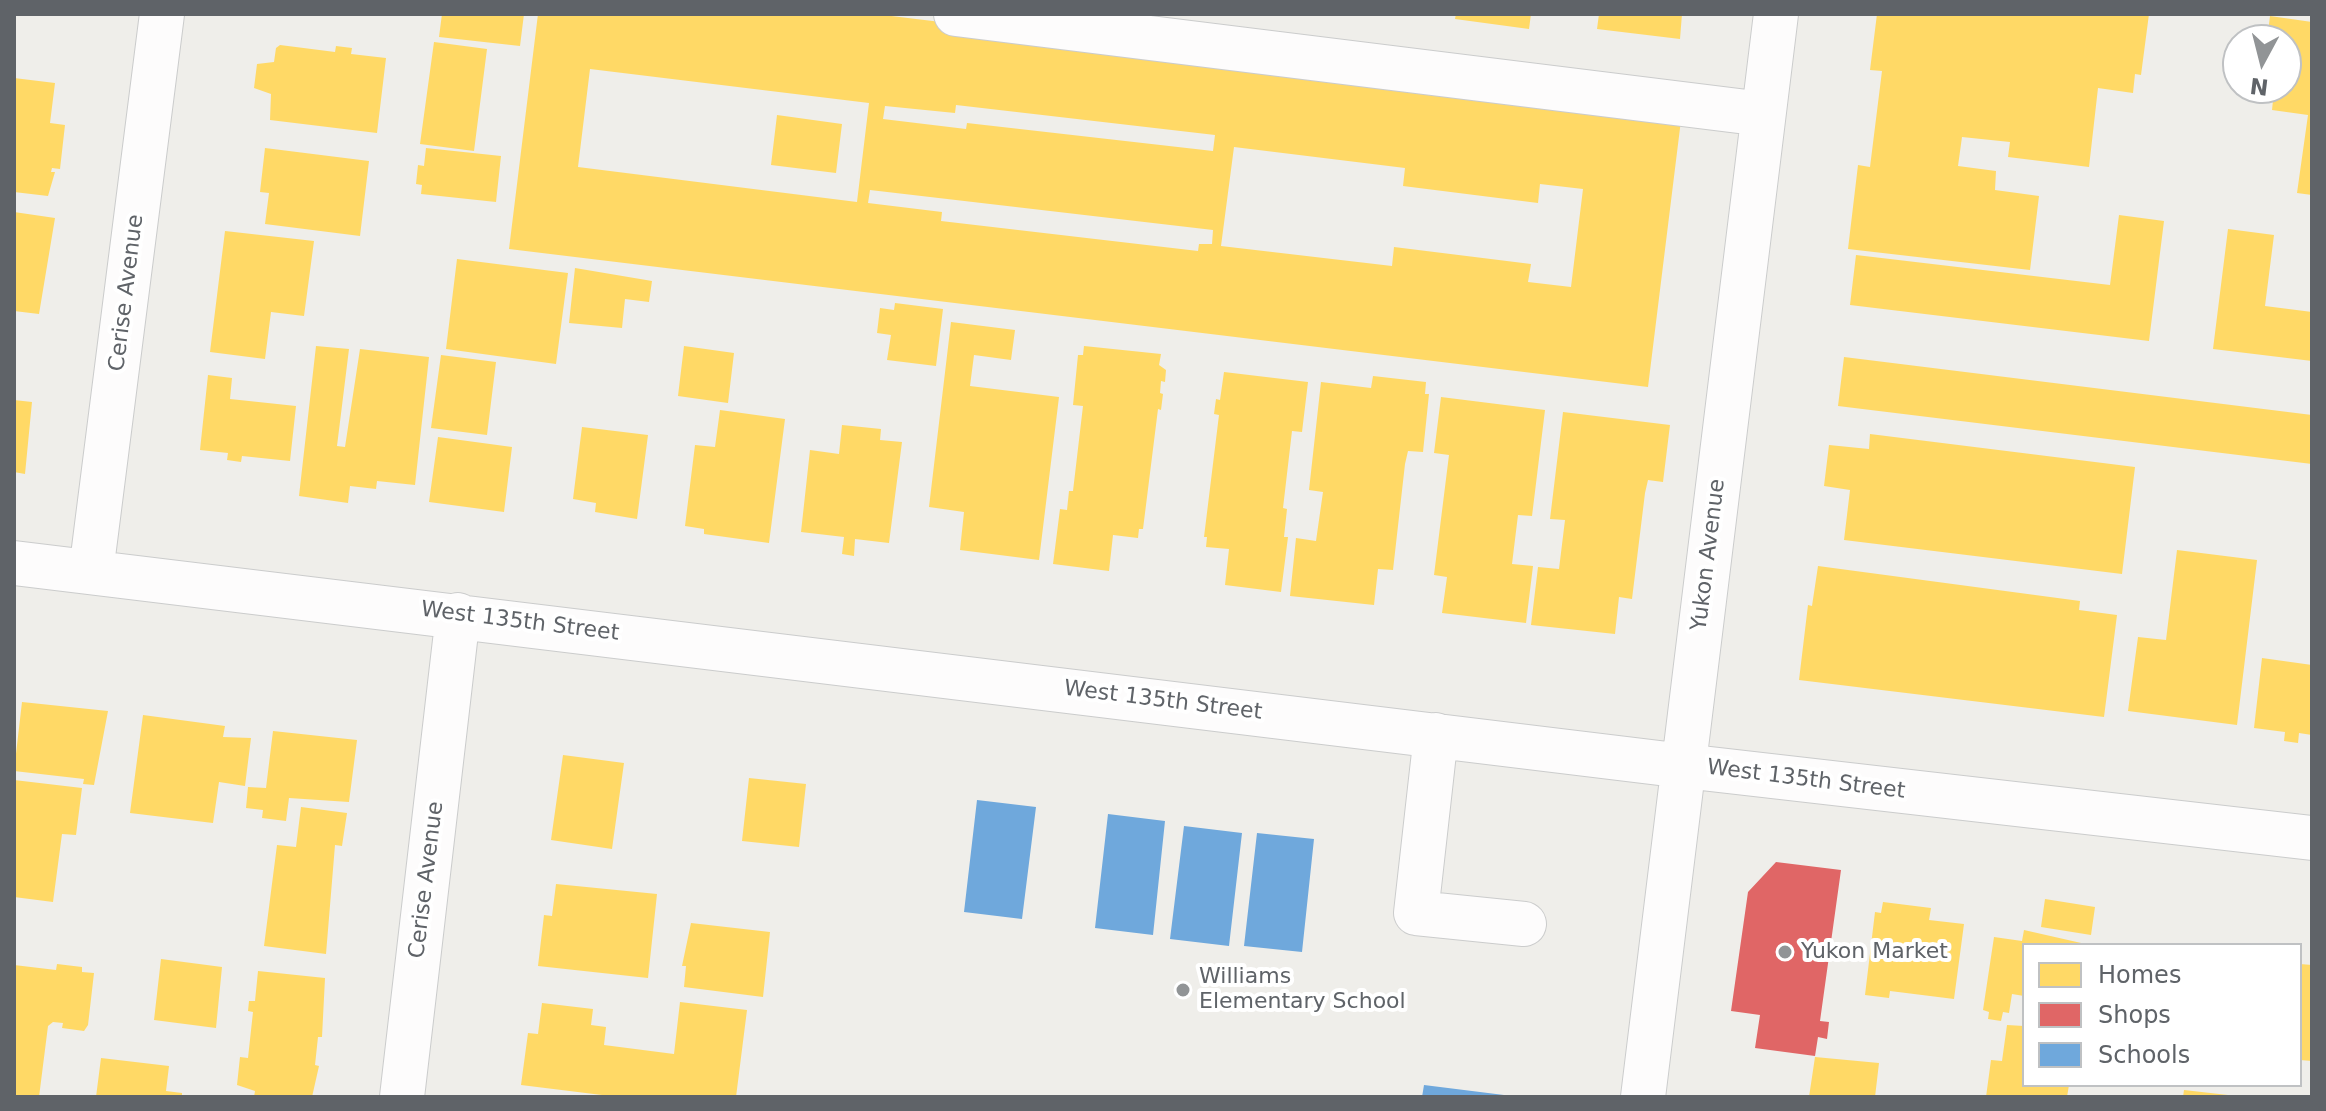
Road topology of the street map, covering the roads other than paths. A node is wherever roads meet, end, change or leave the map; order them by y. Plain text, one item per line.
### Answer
1 (162, 14) edge
2 (956, 14) edge
3 (1776, 14) edge
4 (1763, 114) junction
5 (14, 563) edge
6 (91, 572) junction
7 (458, 615) junction
8 (1436, 735) junction
9 (1684, 766) junction
10 (2312, 838) edge
11 (1524, 924) dead end
12 (402, 1097) edge
13 (1643, 1097) edge

1 - 6 street, Cerise Avenue
2 - 4 street
3 - 4 street, Yukon Avenue
4 - 9 street, Yukon Avenue
5 - 6 street, West 135th Street
6 - 7 street, West 135th Street
7 - 8 street, West 135th Street
7 - 12 street, Cerise Avenue
8 - 9 street, West 135th Street
8 - 11 street
9 - 10 street, West 135th Street
9 - 13 street, Yukon Avenue

